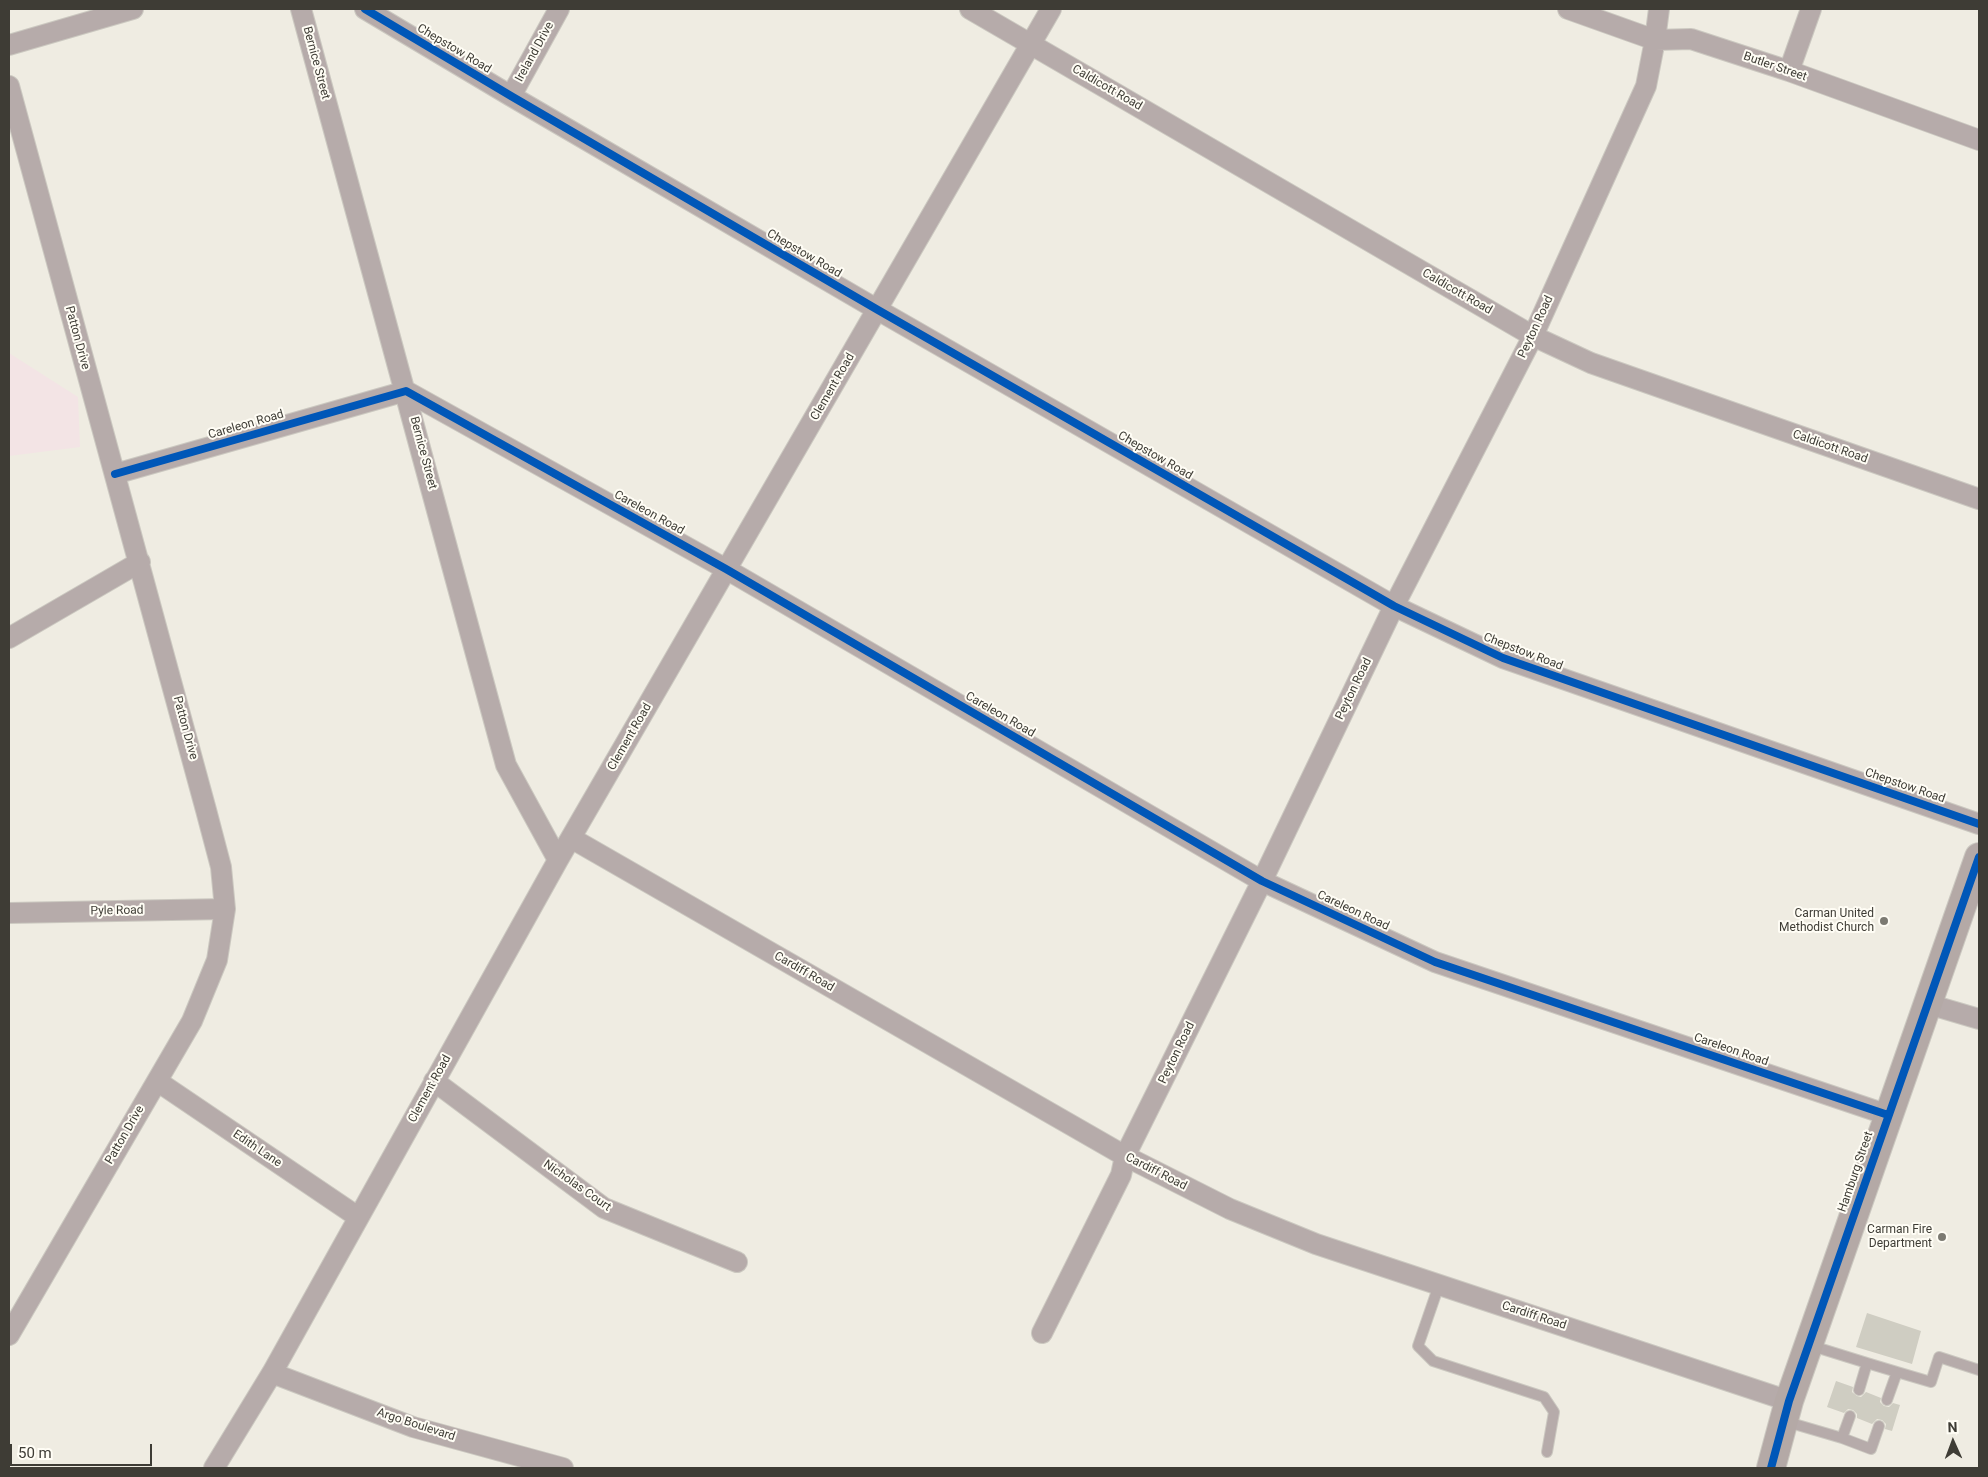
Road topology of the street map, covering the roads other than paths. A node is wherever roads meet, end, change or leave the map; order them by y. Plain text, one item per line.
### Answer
1 (134, 9) edge
2 (301, 9) edge
3 (364, 9) edge
4 (559, 9) edge
5 (970, 9) edge
6 (1051, 9) edge
7 (1568, 9) edge
8 (1660, 9) edge
9 (1811, 9) edge
10 (1655, 40) junction
11 (1031, 43) junction
12 (9, 45) edge
13 (1789, 71) junction
14 (9, 86) edge
15 (511, 96) junction
16 (1979, 140) edge
17 (878, 310) junction
18 (1533, 336) junction
19 (406, 391) junction
20 (115, 474) junction
21 (1979, 499) edge
22 (140, 562) junction
23 (726, 570) junction
24 (1394, 606) junction
25 (9, 638) edge
26 (1979, 824) edge
27 (571, 838) junction
28 (1979, 857) edge
29 (558, 860) junction
30 (1262, 881) junction
31 (225, 909) junction
32 (9, 913) edge
33 (1928, 1004) junction
34 (1979, 1019) edge
35 (157, 1081) junction
36 (434, 1081) junction
37 (1888, 1115) junction
38 (1125, 1156) junction
39 (358, 1217) junction
40 (737, 1262) dead end
41 (1440, 1285) junction
42 (1042, 1333) dead end
43 (9, 1335) edge
44 (1808, 1345) junction
45 (1867, 1363) junction
46 (1979, 1370) edge
47 (1896, 1372) junction
48 (272, 1373) junction
49 (1859, 1390) dead end
50 (1887, 1400) dead end
51 (1786, 1411) junction
52 (1850, 1416) dead end
53 (1878, 1426) dead end
54 (1842, 1438) junction
55 (1547, 1452) dead end
56 (214, 1468) edge
57 (563, 1468) edge
58 (1771, 1468) edge

1 - 12 street
2 - 19 street, Bernice Street
3 - 15 street, Chepstow Road
4 - 15 street, Ireland Drive
5 - 11 street, Caldicott Road
6 - 11 street, Clement Road
7 - 10 street, Butler Street
8 - 10 street, Peyton Road
9 - 13 street
10 - 13 street, Butler Street
10 - 18 street, Peyton Road
11 - 17 street, Clement Road
11 - 18 street, Caldicott Road
13 - 16 street, Butler Street
14 - 20 street, Patton Drive
15 - 17 street, Chepstow Road
17 - 23 street, Clement Road
17 - 24 street, Chepstow Road
18 - 21 street, Caldicott Road
18 - 24 street, Peyton Road
19 - 20 street, Careleon Road
19 - 23 street, Careleon Road
19 - 29 street, Bernice Street
20 - 22 street, Patton Drive
22 - 25 street
22 - 31 street, Patton Drive
23 - 27 street, Clement Road
23 - 30 street, Careleon Road
24 - 26 street, Chepstow Road
24 - 30 street, Peyton Road
27 - 29 street, Clement Road
27 - 38 street, Cardiff Road
28 - 33 main road, Hamburg Street
29 - 36 street, Clement Road
30 - 37 street, Careleon Road
30 - 38 street, Peyton Road
31 - 32 street, Pyle Road
31 - 35 street, Patton Drive
33 - 34 street
33 - 37 main road, Hamburg Street
35 - 39 street, Edith Lane
35 - 43 street, Patton Drive
36 - 39 street, Clement Road
36 - 40 street, Nicholas Court
37 - 44 main road, Hamburg Street
38 - 41 street, Cardiff Road
38 - 42 street, Peyton Road
39 - 48 street, Clement Road
41 - 51 street, Cardiff Road
41 - 55 lane
44 - 45 lane
44 - 51 main road, Hamburg Street
45 - 47 lane
45 - 49 lane
46 - 47 lane
47 - 50 lane
48 - 56 street, Clement Road
48 - 57 street, Argo Boulevard
51 - 54 lane
51 - 58 main road, Hamburg Street
52 - 54 lane
53 - 54 lane

